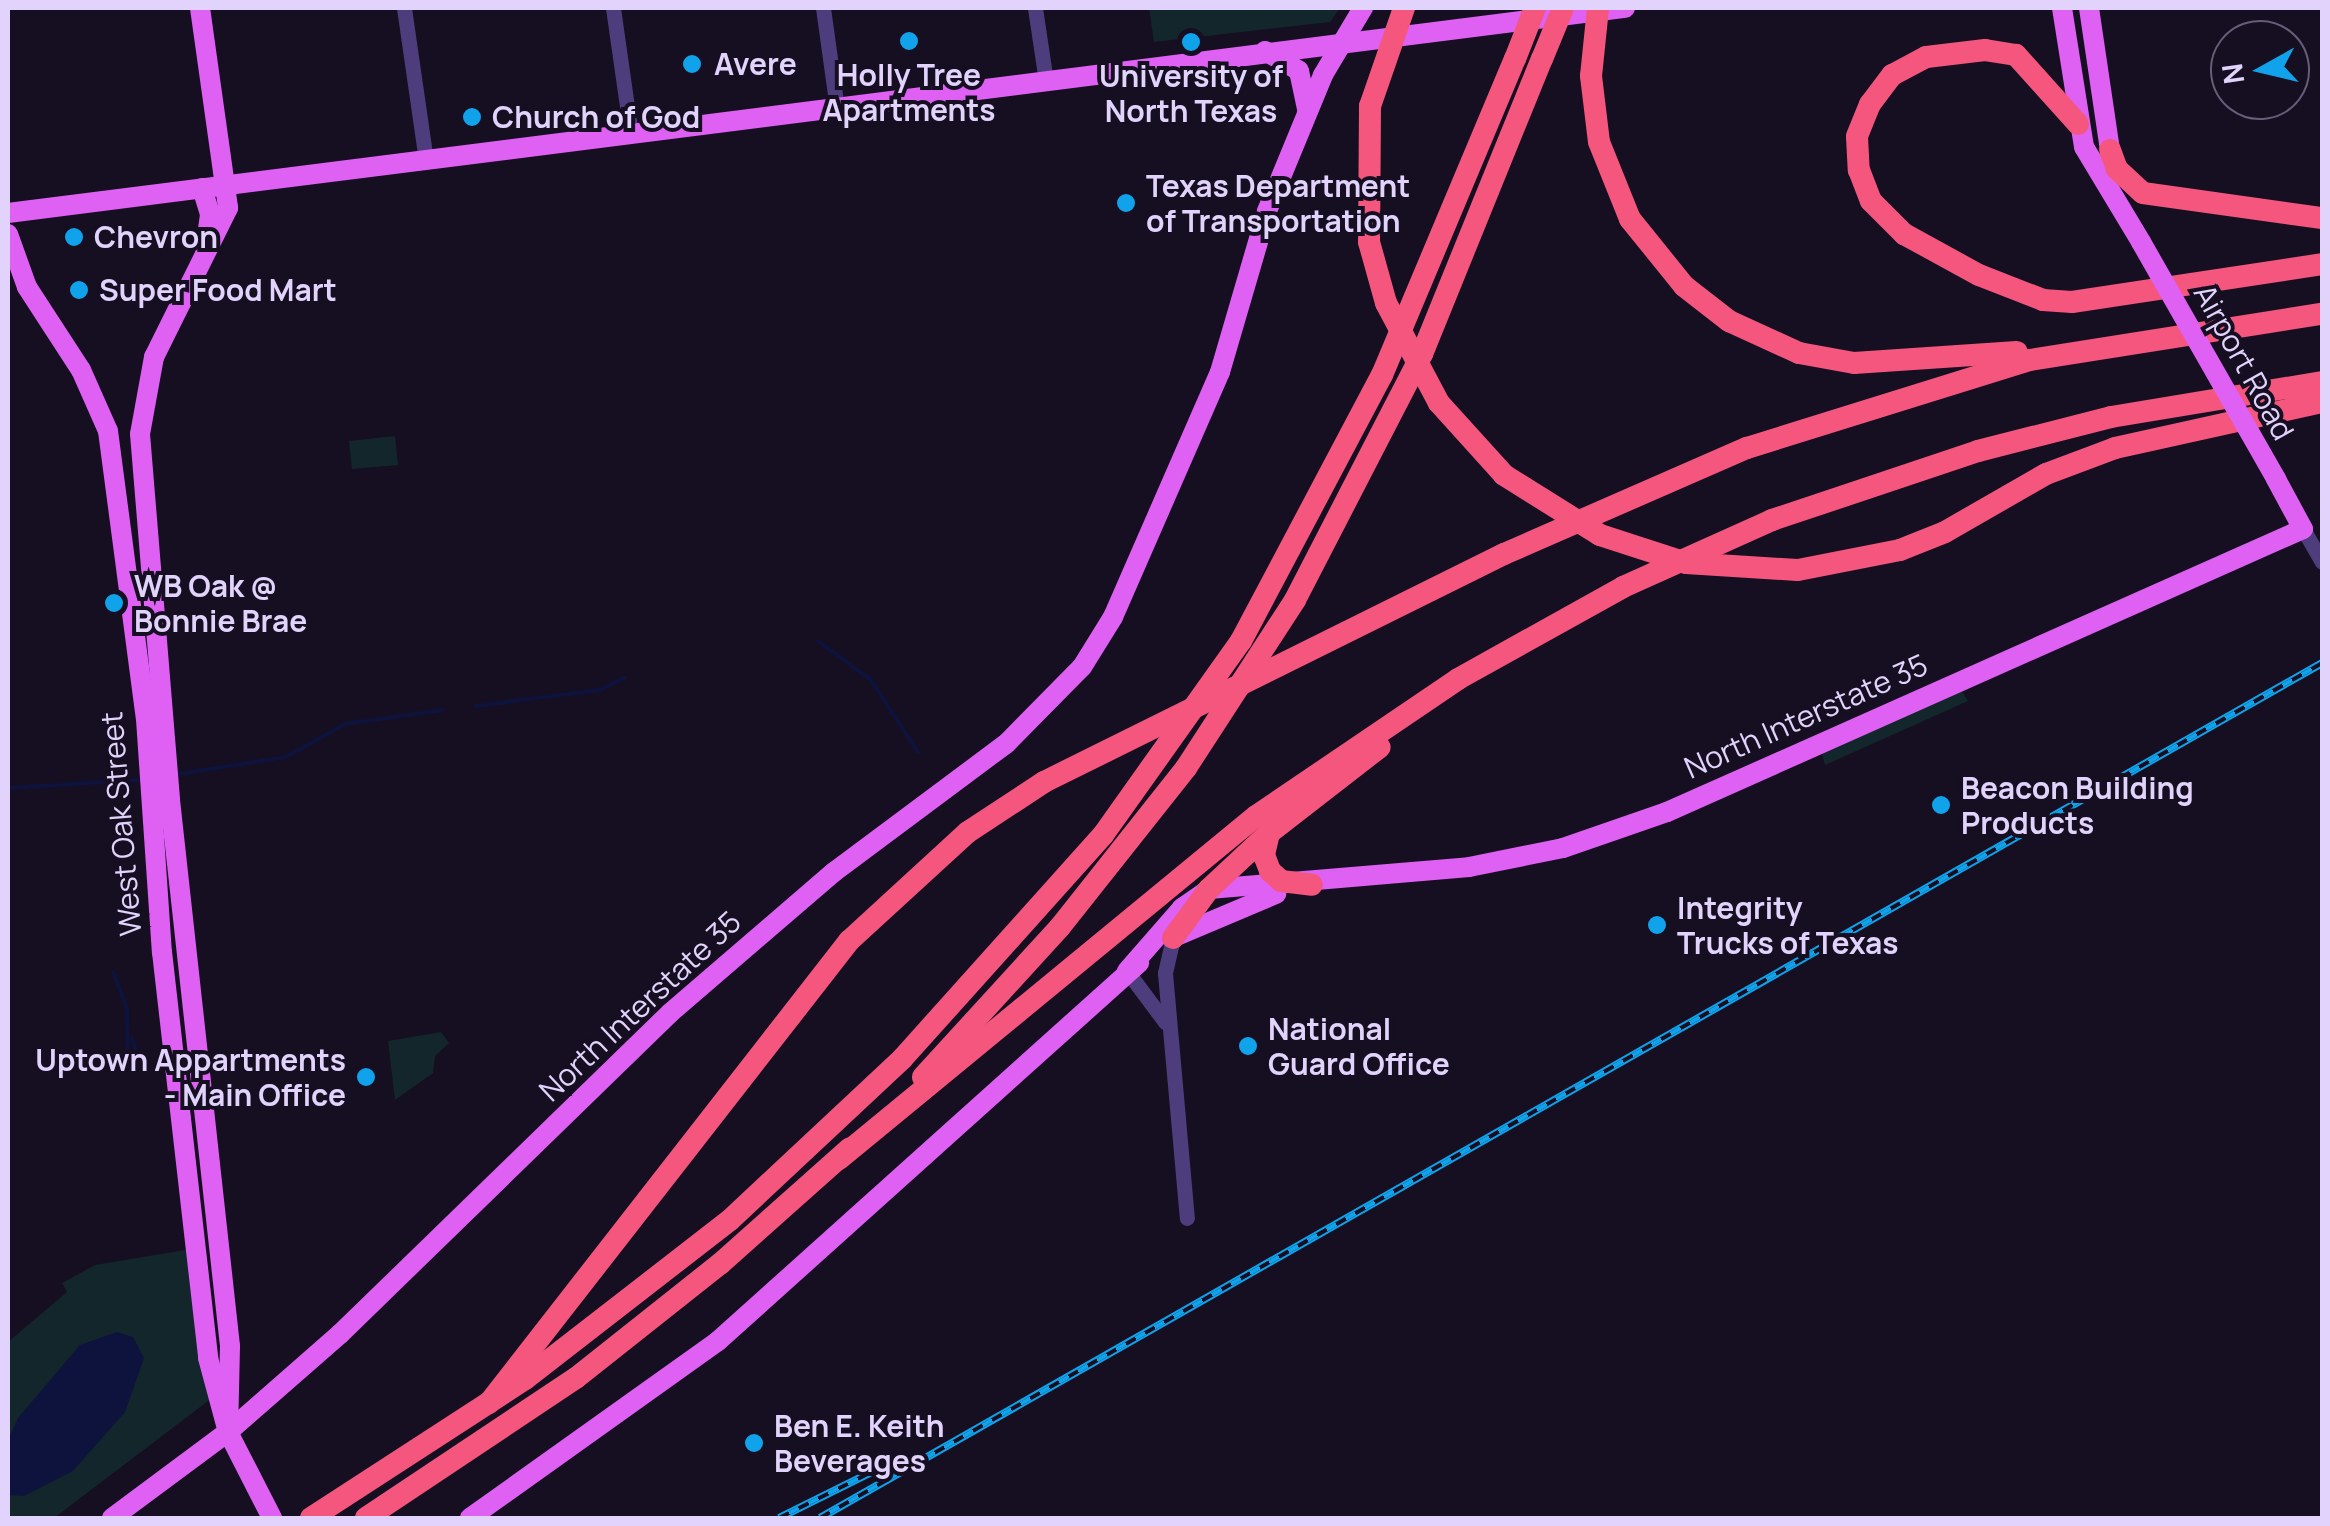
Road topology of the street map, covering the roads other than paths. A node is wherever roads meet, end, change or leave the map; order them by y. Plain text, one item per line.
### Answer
1 (200, 8) edge
2 (404, 8) edge
3 (612, 8) edge
4 (823, 8) edge
5 (1036, 8) edge
6 (1363, 8) edge
7 (1404, 8) edge
8 (1535, 8) edge
9 (1563, 8) edge
10 (1598, 8) edge
11 (1625, 8) edge
12 (2062, 8) edge
13 (2089, 8) edge
14 (1340, 42) junction
15 (1263, 50) junction
16 (1046, 82) junction
17 (838, 110) junction
18 (1308, 114) junction
19 (2078, 124) junction
20 (631, 134) junction
21 (2110, 150) junction
22 (426, 160) junction
23 (226, 184) junction
24 (202, 188) junction
25 (2114, 190) junction
26 (8, 213) edge
27 (2322, 218) edge
28 (8, 234) edge
29 (202, 261) junction
30 (2322, 264) edge
31 (2322, 314) edge
32 (2120, 342) junction
33 (2322, 382) edge
34 (2322, 402) edge
35 (108, 431) junction
36 (140, 434) junction
37 (2303, 529) junction
38 (2322, 562) edge
39 (1563, 619) junction
40 (1270, 832) junction
41 (1312, 885) junction
42 (1209, 890) junction
43 (1173, 938) junction
44 (1127, 971) junction
45 (1169, 1036) junction
46 (839, 1159) junction
47 (1187, 1218) dead end
48 (226, 1306) junction
49 (203, 1308) junction
50 (489, 1403) junction
51 (228, 1432) junction
52 (112, 1518) edge
53 (272, 1518) edge
54 (311, 1518) edge
55 (366, 1518) edge
56 (470, 1518) edge

1 - 23 main road, West Oak Street
2 - 22 street
3 - 20 street
4 - 17 street
5 - 16 street
6 - 14 main road, North Interstate 35
7 - 34 highway, bridge
8 - 50 highway, bridge
9 - 46 highway, bridge
10 - 32 highway, bridge
11 - 14 main road
12 - 19 main road, Airport Road
13 - 21 main road, Airport Road
14 - 15 main road
14 - 18 main road, North Interstate 35
15 - 16 main road
15 - 18 main road
16 - 17 main road
17 - 20 main road
18 - 51 main road, North Interstate 35
19 - 25 main road, Airport Road
19 - 30 highway
20 - 22 main road
21 - 25 main road, Airport Road
21 - 27 highway
22 - 23 main road
23 - 24 main road
23 - 29 main road, West Oak Street
24 - 26 main road
24 - 29 main road
25 - 37 main road, Airport Road, bridge
28 - 35 main road, West Oak Street
29 - 36 main road, West Oak Street
31 - 32 highway
32 - 50 highway
33 - 39 highway
35 - 36 main road
35 - 49 main road, West Oak Street
36 - 48 main road, West Oak Street
37 - 38 street, Airport Road
37 - 41 main road, North Interstate 35
39 - 40 highway
39 - 46 highway
40 - 41 highway
40 - 42 highway
41 - 42 main road, North Interstate 35
41 - 43 main road, North Interstate 35
42 - 43 highway
42 - 44 main road, North Interstate 35
43 - 44 main road, North Interstate 35
43 - 45 street
44 - 45 street
44 - 56 main road, North Interstate 35
45 - 47 street
46 - 55 highway
48 - 49 main road
48 - 51 main road, West Oak Street
49 - 51 main road, West Oak Street
50 - 54 highway
51 - 52 main road, North Interstate 35
51 - 53 main road, West Oak Street

